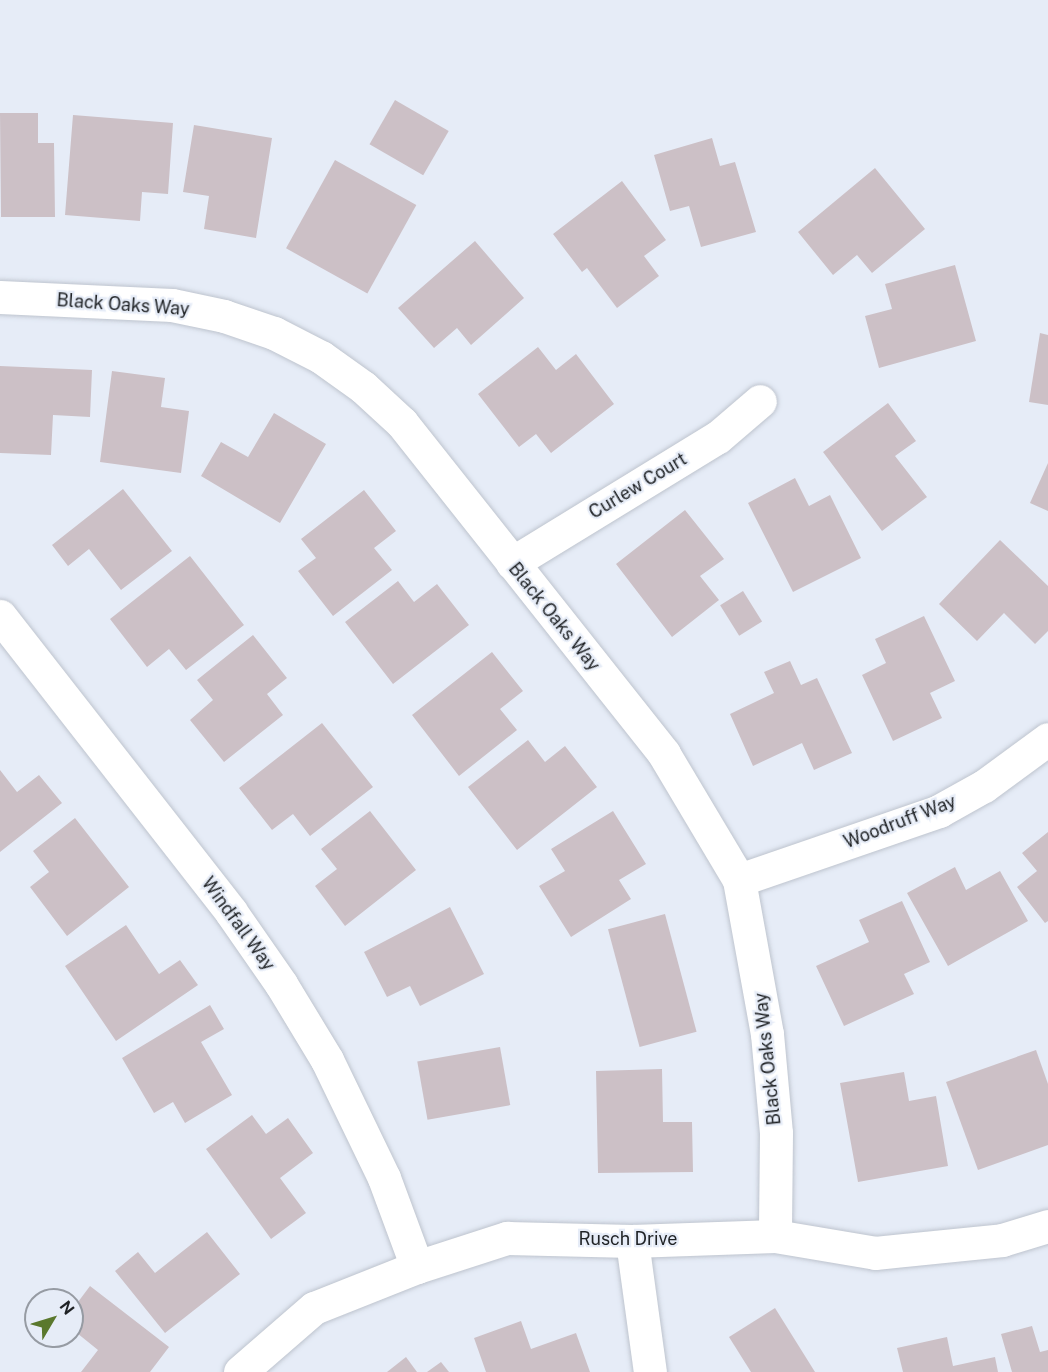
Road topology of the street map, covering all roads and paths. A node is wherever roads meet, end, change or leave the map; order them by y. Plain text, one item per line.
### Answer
1 (0, 297) edge
2 (760, 401) dead end
3 (512, 563) junction
4 (0, 616) edge
5 (1048, 739) edge
6 (739, 880) junction
7 (1048, 1226) edge
8 (775, 1236) junction
9 (632, 1241) junction
10 (417, 1267) junction
11 (240, 1372) edge
12 (650, 1372) edge

1 - 3 street, Black Oaks Way
2 - 3 street, Curlew Court
3 - 6 street, Black Oaks Way
4 - 10 street, Windfall Way
5 - 6 street, Woodruff Way
6 - 8 street, Black Oaks Way
7 - 8 street, Rusch Drive
8 - 9 street, Rusch Drive
9 - 10 street, Rusch Drive
9 - 12 street
10 - 11 street, Rusch Drive

